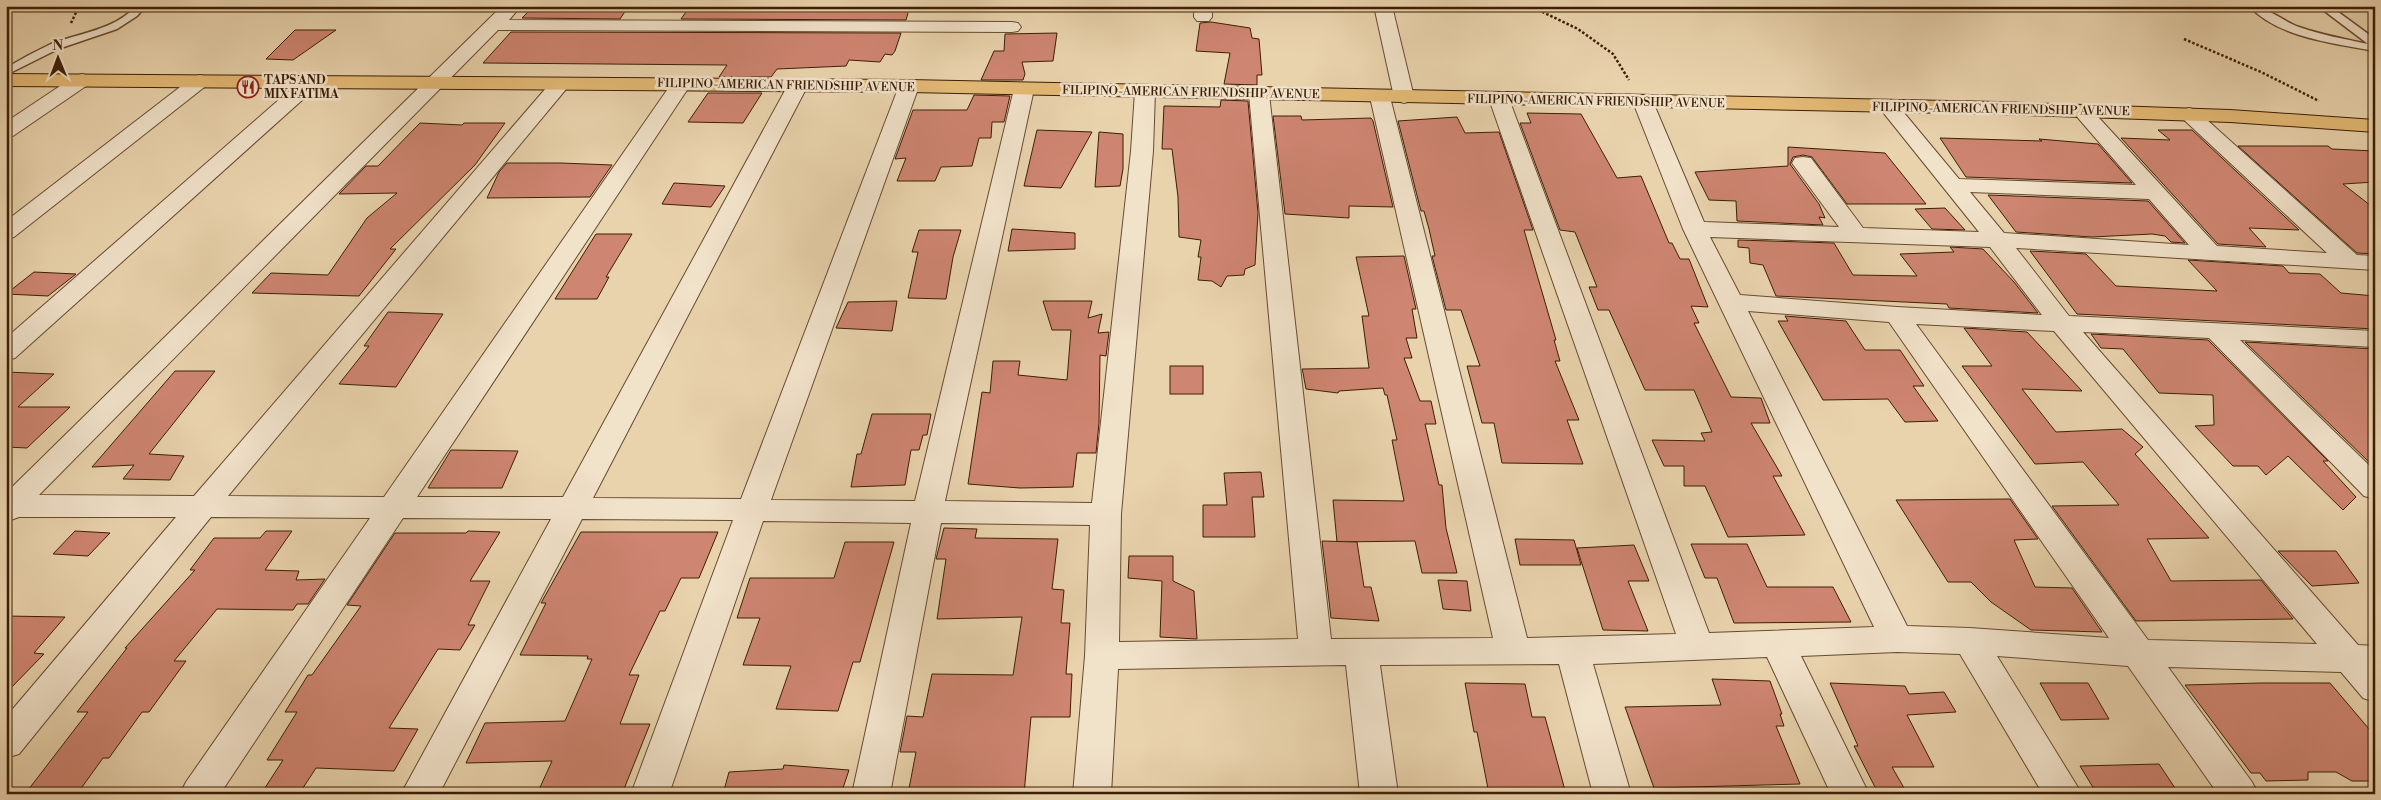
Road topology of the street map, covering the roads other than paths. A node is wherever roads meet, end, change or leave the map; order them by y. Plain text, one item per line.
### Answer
1 (141, 6) edge
2 (512, 6) edge
3 (1383, 6) edge
4 (2254, 6) edge
5 (2323, 6) edge
6 (493, 25) junction
7 (1012, 26) dead end
8 (2375, 44) edge
9 (2375, 48) edge
10 (6, 72) edge
11 (6, 80) edge
12 (82, 80) junction
13 (200, 81) junction
14 (312, 81) junction
15 (434, 82) junction
16 (560, 84) junction
17 (681, 84) junction
18 (798, 85) junction
19 (910, 86) junction
20 (1024, 89) junction
21 (1145, 92) junction
22 (1259, 94) junction
23 (1392, 97) junction
24 (1499, 99) junction
25 (1643, 102) junction
26 (1888, 106) junction
27 (2082, 111) junction
28 (2190, 114) junction
29 (2375, 126) edge
30 (6, 132) edge
31 (1803, 163) dead end
32 (1954, 185) junction
33 (2154, 192) junction
34 (1695, 228) junction
35 (6, 232) edge
36 (1855, 233) junction
37 (1997, 240) junction
38 (2208, 251) junction
39 (2350, 261) junction
40 (2375, 263) edge
41 (1730, 302) junction
42 (1897, 315) junction
43 (2062, 324) junction
44 (2217, 332) junction
45 (2375, 339) edge
46 (6, 352) edge
47 (2375, 489) edge
48 (203, 506) junction
49 (392, 507) junction
50 (8, 508) edge
51 (574, 508) junction
52 (752, 510) junction
53 (928, 512) junction
54 (1106, 514) junction
55 (1896, 639) junction
56 (1970, 641) junction
57 (1778, 644) junction
58 (1698, 646) junction
59 (1513, 651) junction
60 (1572, 651) junction
61 (1316, 652) junction
62 (1361, 652) junction
63 (2138, 653) junction
64 (1102, 656) junction
65 (2363, 659) edge
66 (2375, 688) edge
67 (6, 743) edge
68 (199, 794) edge
69 (420, 794) edge
70 (650, 794) edge
71 (871, 794) edge
72 (1092, 794) edge
73 (1379, 794) edge
74 (1612, 794) edge
75 (1850, 794) edge
76 (2063, 794) edge
77 (2239, 794) edge

1 - 10 lane
2 - 6 street
3 - 23 street
4 - 9 lane
5 - 8 lane
6 - 7 street
6 - 15 street
11 - 12 main road, FILIPINO-AMERICAN FRIENDSHIP AVENUE
12 - 13 main road, FILIPINO-AMERICAN FRIENDSHIP AVENUE
12 - 30 street
13 - 14 main road, FILIPINO-AMERICAN FRIENDSHIP AVENUE
13 - 35 street
14 - 15 main road, FILIPINO-AMERICAN FRIENDSHIP AVENUE
14 - 46 street
15 - 16 main road, FILIPINO-AMERICAN FRIENDSHIP AVENUE
15 - 50 street
16 - 17 main road, FILIPINO-AMERICAN FRIENDSHIP AVENUE
16 - 48 street
17 - 18 main road, FILIPINO-AMERICAN FRIENDSHIP AVENUE
17 - 49 street
18 - 19 main road, FILIPINO-AMERICAN FRIENDSHIP AVENUE
18 - 51 street
19 - 20 main road, FILIPINO-AMERICAN FRIENDSHIP AVENUE
19 - 52 street
20 - 21 main road, FILIPINO-AMERICAN FRIENDSHIP AVENUE
20 - 53 street
21 - 22 main road, FILIPINO-AMERICAN FRIENDSHIP AVENUE
21 - 54 street
22 - 23 main road, FILIPINO-AMERICAN FRIENDSHIP AVENUE
22 - 61 street
23 - 24 main road, FILIPINO-AMERICAN FRIENDSHIP AVENUE
23 - 59 street
24 - 25 main road, FILIPINO-AMERICAN FRIENDSHIP AVENUE
24 - 58 street
25 - 26 main road, FILIPINO-AMERICAN FRIENDSHIP AVENUE
25 - 34 street
26 - 27 main road, FILIPINO-AMERICAN FRIENDSHIP AVENUE
26 - 32 street
27 - 28 main road, FILIPINO-AMERICAN FRIENDSHIP AVENUE
27 - 33 street
28 - 29 main road, FILIPINO-AMERICAN FRIENDSHIP AVENUE
28 - 39 street
31 - 36 street
32 - 33 street
32 - 37 street
33 - 38 street
34 - 36 street
34 - 41 street
36 - 37 street
37 - 38 street
37 - 43 street
38 - 39 street
39 - 40 street
41 - 42 street
41 - 55 street
42 - 43 street
42 - 63 street
43 - 44 street
43 - 65 street
44 - 45 street
44 - 47 street
48 - 49 street
48 - 50 street
48 - 67 street
49 - 51 street
49 - 68 street
51 - 52 street
51 - 69 street
52 - 53 street
52 - 70 street
53 - 54 street
53 - 71 street
54 - 64 street
55 - 56 street
55 - 57 street
56 - 63 street
56 - 76 street
57 - 58 street
57 - 75 street
58 - 60 street
59 - 60 street
59 - 62 street
60 - 74 street
61 - 62 street
61 - 64 street
62 - 73 street
63 - 65 street
63 - 77 street
64 - 72 street
65 - 66 street

